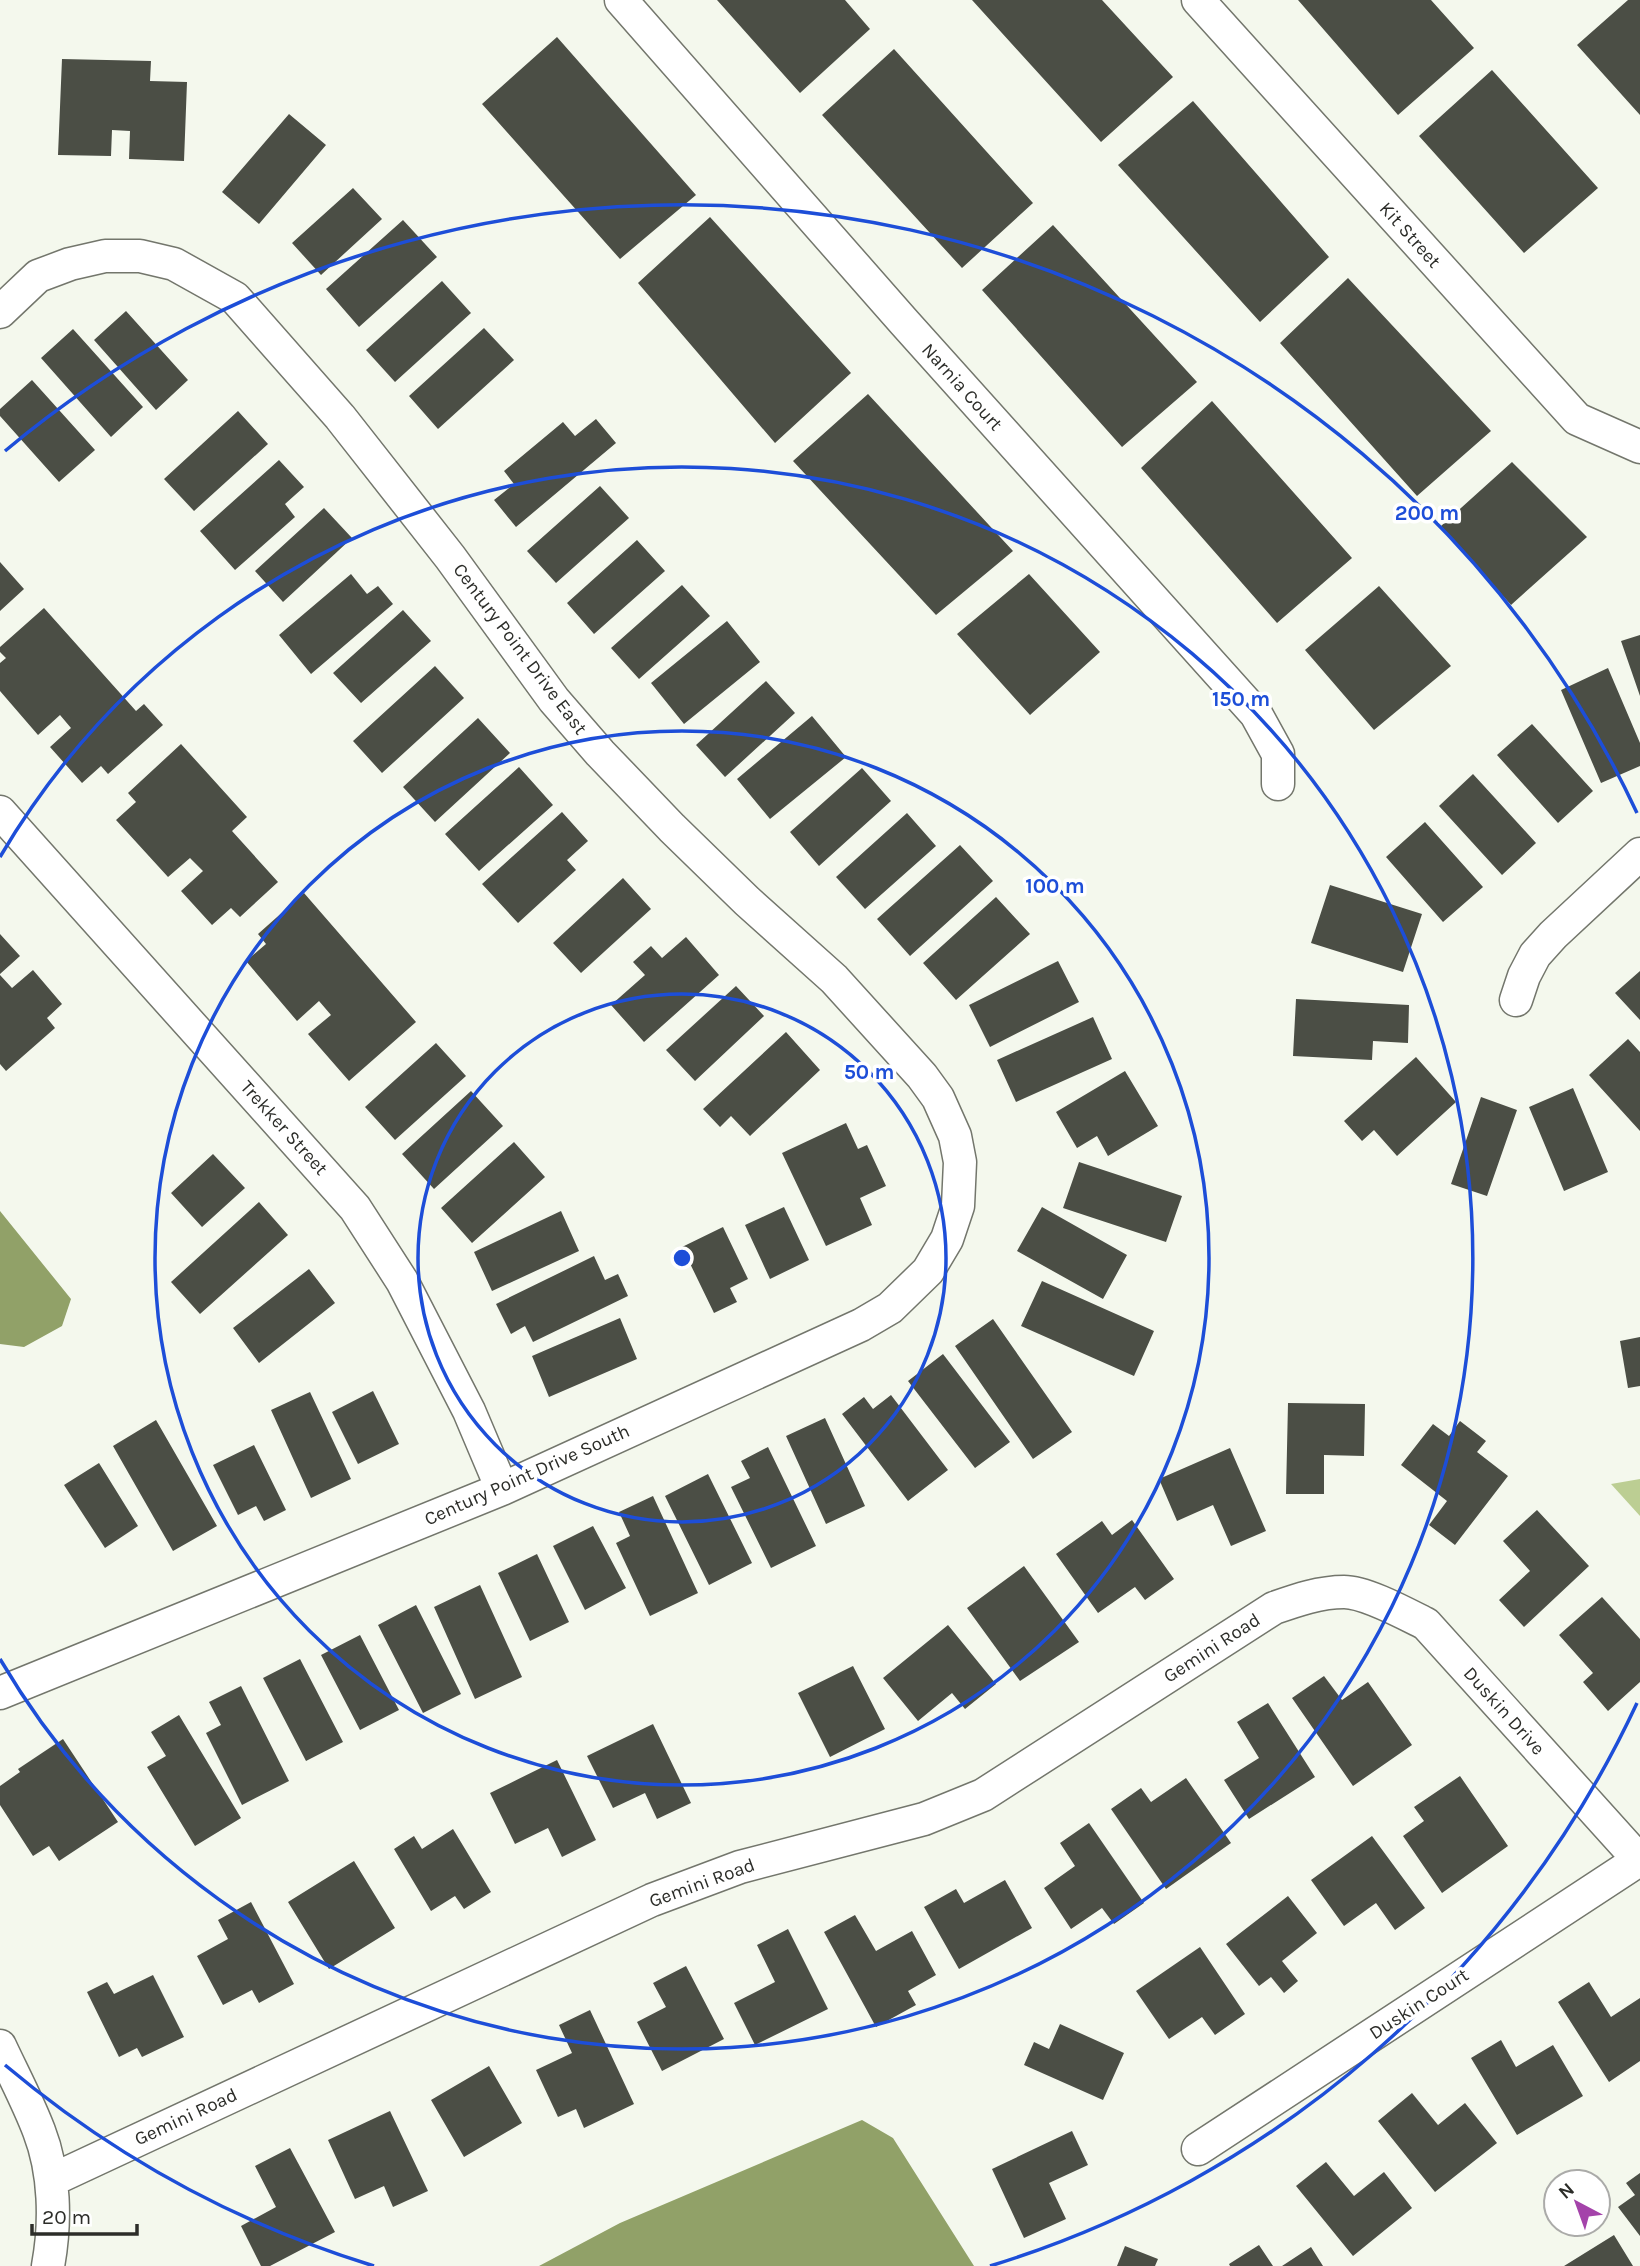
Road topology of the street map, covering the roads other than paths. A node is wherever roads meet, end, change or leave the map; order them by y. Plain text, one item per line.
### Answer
1 (621, 0) edge
2 (1198, 0) edge
3 (0, 313) edge
4 (1640, 447) edge
5 (1278, 785) dead end
6 (0, 812) edge
7 (1640, 854) edge
8 (1516, 1000) dead end
9 (960, 1161) joint
10 (502, 1489) junction
11 (1347, 1591) joint
12 (0, 1693) edge
13 (1639, 1861) edge
14 (0, 2046) edge
15 (1198, 2149) dead end
16 (52, 2180) junction
17 (48, 2266) edge

1 - 5 street, Narnia Court
2 - 4 street, Kit Street
3 - 9 street, Century Point Drive East
6 - 10 street, Trekker Street
7 - 8 street
9 - 10 street, Century Point Drive South
10 - 12 street, Century Point Drive South
11 - 13 street, Duskin Drive
11 - 16 street, Gemini Road
13 - 15 street, Duskin Court
14 - 16 street
16 - 17 street

